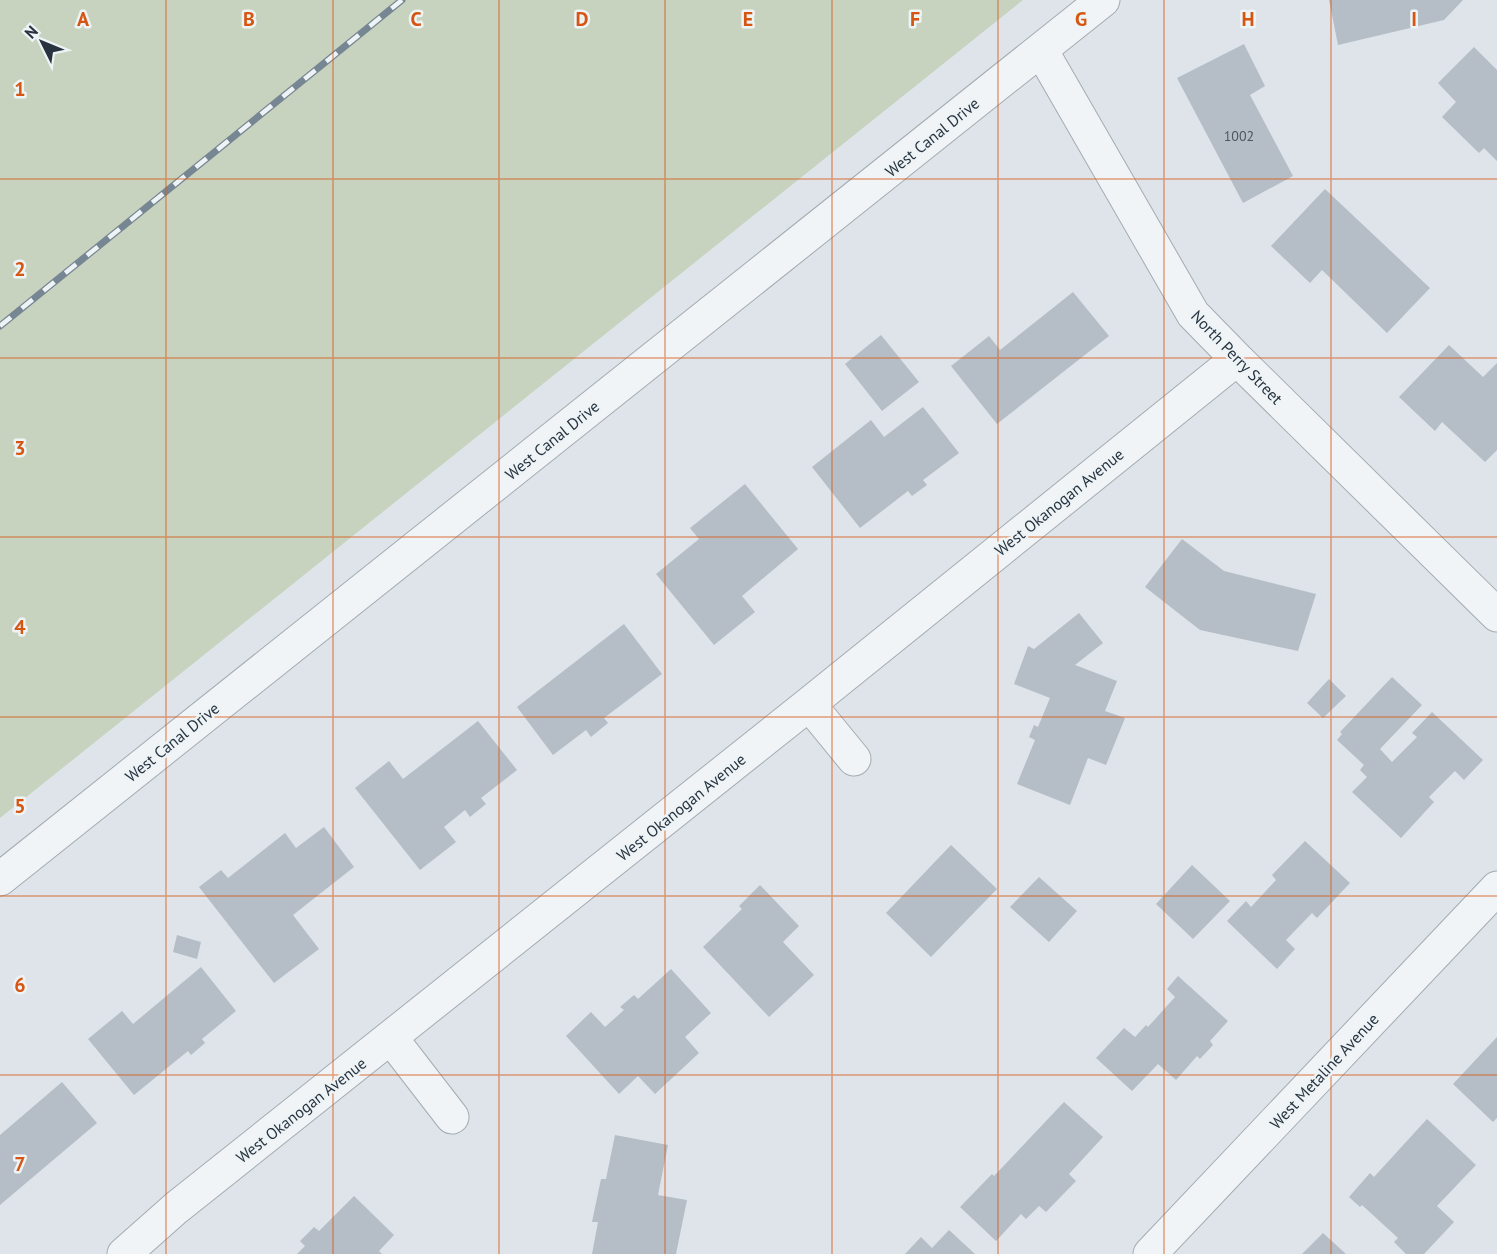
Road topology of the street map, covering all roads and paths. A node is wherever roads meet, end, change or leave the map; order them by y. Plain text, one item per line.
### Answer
1 (1103, 0) edge
2 (1041, 50) junction
3 (1237, 359) junction
4 (1497, 615) edge
5 (809, 704) junction
6 (854, 759) dead end
7 (0, 879) edge
8 (1497, 888) edge
9 (391, 1038) junction
10 (452, 1117) dead end
11 (124, 1254) edge
12 (1150, 1254) edge

1 - 2 street, West Canal Drive
2 - 3 street, North Perry Street
2 - 7 street, West Canal Drive
3 - 4 street, North Perry Street
3 - 5 street, West Okanogan Avenue
5 - 6 street
5 - 9 street, West Okanogan Avenue
8 - 12 street, West Metaline Avenue
9 - 10 street
9 - 11 street, West Okanogan Avenue

